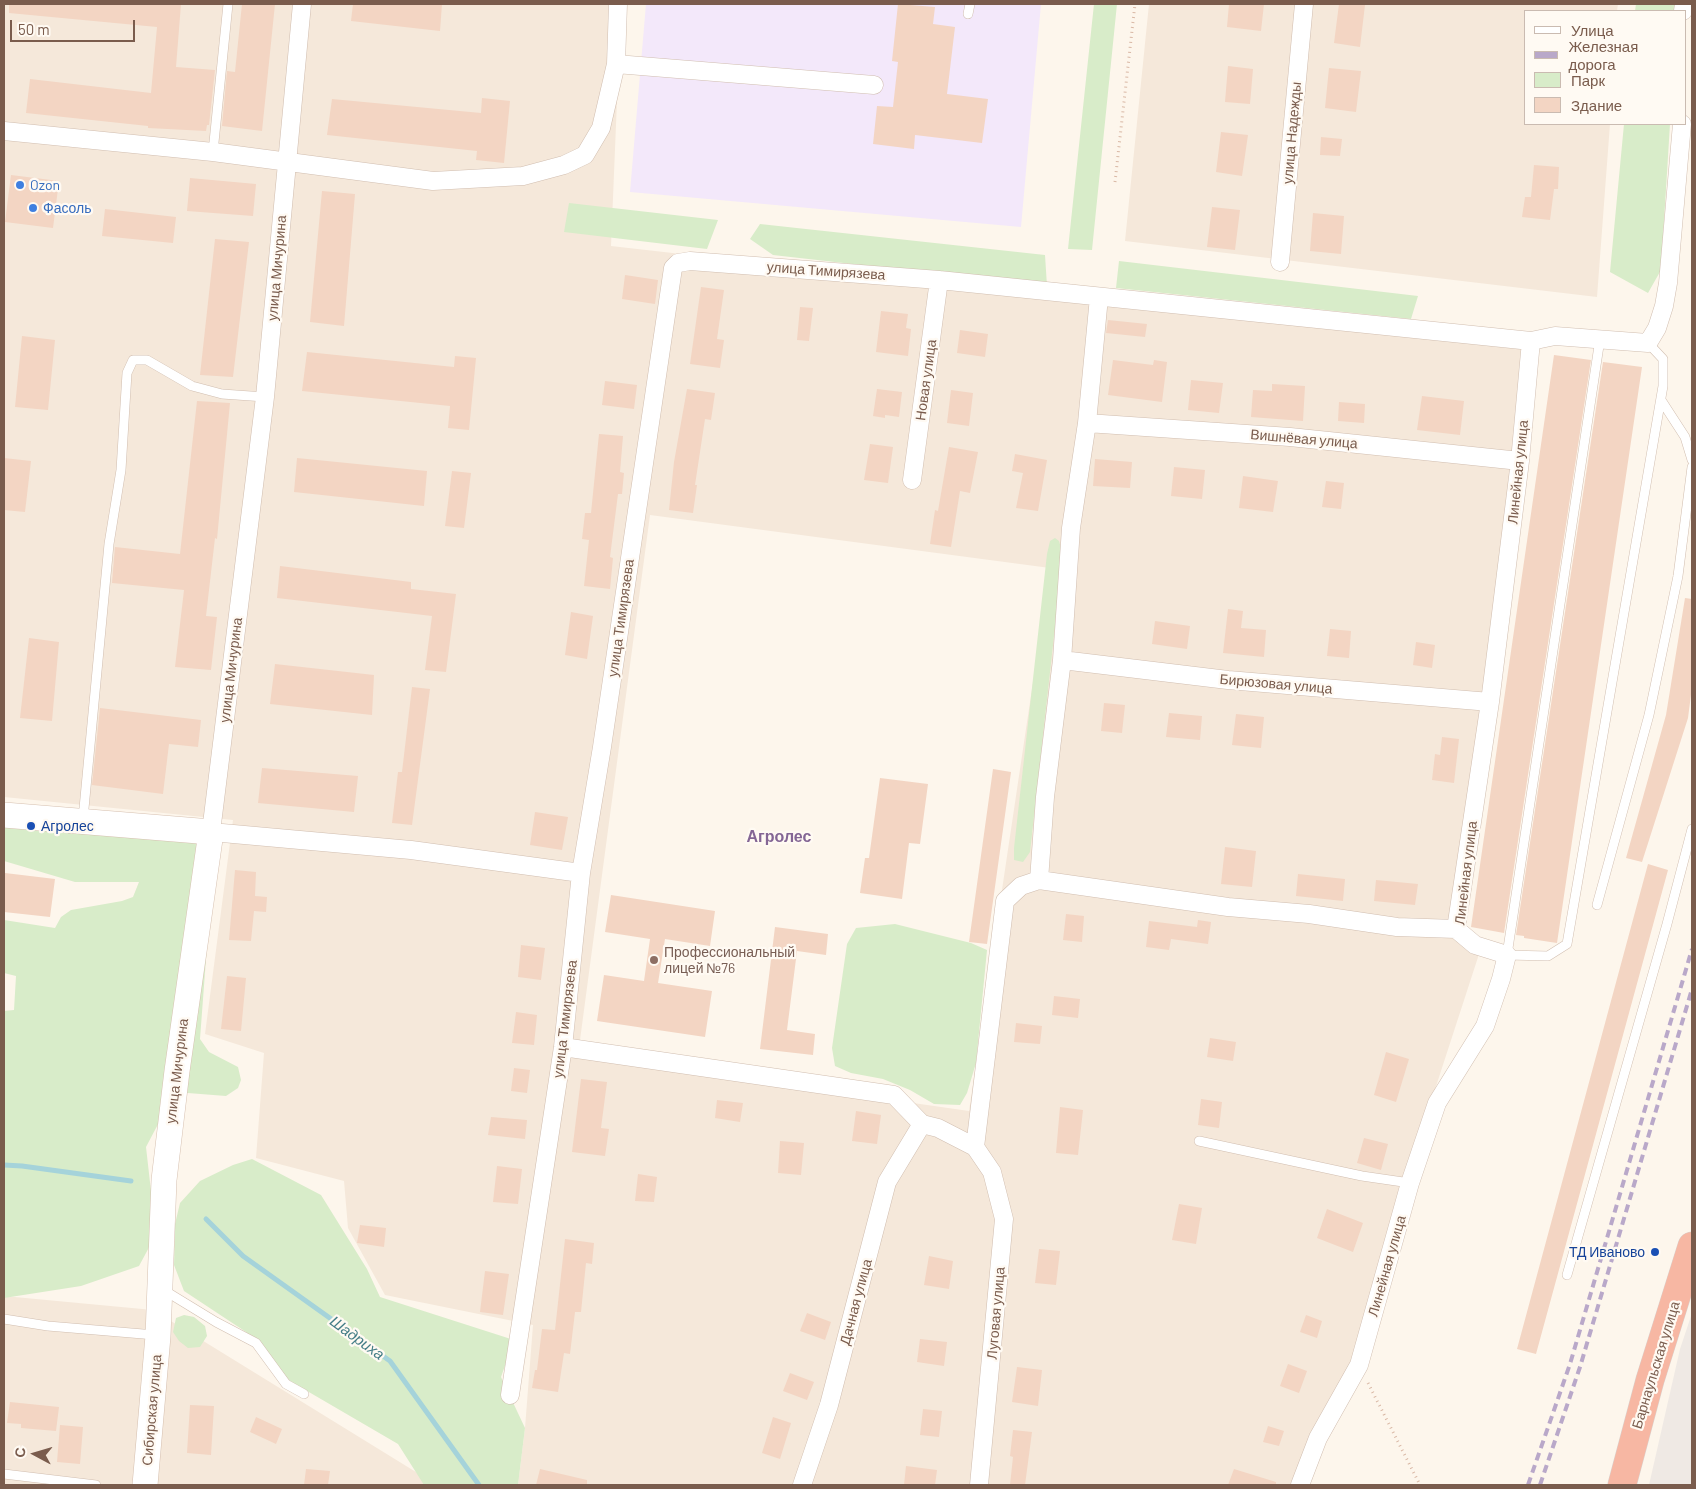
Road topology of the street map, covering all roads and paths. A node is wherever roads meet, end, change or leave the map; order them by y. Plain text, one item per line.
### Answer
1 (228, 4) edge
2 (302, 4) edge
3 (618, 4) edge
4 (970, 4) edge
5 (1135, 4) edge
6 (1304, 4) edge
7 (968, 14) dead end
8 (616, 64) junction
9 (874, 85) dead end
10 (1682, 125) edge
11 (4, 131) edge
12 (213, 152) junction
13 (287, 162) junction
14 (1115, 182) dead end
15 (1280, 262) dead end
16 (939, 280) junction
17 (1099, 297) junction
18 (1600, 339) junction
19 (1531, 341) junction
20 (1648, 343) junction
21 (265, 397) junction
22 (1661, 400) junction
23 (1087, 423) junction
24 (1692, 460) edge
25 (1520, 461) junction
26 (1692, 467) edge
27 (912, 480) dead end
28 (1062, 660) junction
29 (1490, 702) junction
30 (4, 815) edge
31 (83, 822) junction
32 (1692, 829) edge
33 (211, 832) junction
34 (581, 873) junction
35 (1039, 880) junction
36 (1597, 905) dead end
37 (1456, 928) junction
38 (1507, 955) junction
39 (563, 1046) junction
40 (922, 1124) junction
41 (1199, 1141) dead end
42 (975, 1147) junction
43 (1410, 1183) junction
44 (1692, 1246) edge
45 (1567, 1275) dead end
46 (160, 1287) junction
47 (4, 1319) edge
48 (158, 1336) junction
49 (1359, 1364) junction
50 (304, 1394) dead end
51 (510, 1395) dead end
52 (4, 1474) edge
53 (96, 1485) edge
54 (145, 1485) edge
55 (802, 1485) edge
56 (979, 1485) edge
57 (1300, 1485) edge
58 (1420, 1485) edge
59 (1622, 1485) edge

1 - 12 lane
2 - 13 street, улица Мичурина
3 - 8 street
4 - 7 lane
5 - 14 path
6 - 15 street, улица Надежды
8 - 9 street
8 - 13 street
10 - 20 street
11 - 12 street
12 - 13 street
13 - 21 street, улица Мичурина
16 - 17 street, улица Тимирязева
16 - 27 street, Новая улица
16 - 34 street, улица Тимирязева
17 - 19 street, улица Тимирязева
17 - 23 street
18 - 19 street, улица Тимирязева
18 - 20 street, улица Тимирязева
18 - 38 lane
19 - 25 street, Линейная улица
20 - 22 lane
21 - 31 lane
21 - 33 street, улица Мичурина
22 - 24 lane
22 - 38 lane
23 - 25 street, Вишнёвая улица
23 - 28 street
25 - 29 street, Линейная улица
26 - 36 lane
28 - 29 street, Бирюзовая улица
28 - 35 street
29 - 37 street, Линейная улица
30 - 31 street
31 - 33 street
32 - 45 lane
33 - 34 street
33 - 46 street, улица Мичурина
34 - 39 street, улица Тимирязева
35 - 37 street
35 - 42 street
37 - 38 street, Линейная улица
38 - 43 street, Линейная улица
39 - 40 street
39 - 51 street, улица Тимирязева
40 - 42 street
40 - 55 street, Дачная улица
41 - 43 lane
42 - 56 street, Луговая улица
43 - 49 street, Линейная улица
44 - 59 highway, Барнаульская улица
46 - 48 street, улица Мичурина
46 - 50 lane
47 - 48 lane
48 - 54 street, Сибирская улица
49 - 57 street, Линейная улица
49 - 58 path
52 - 53 lane

